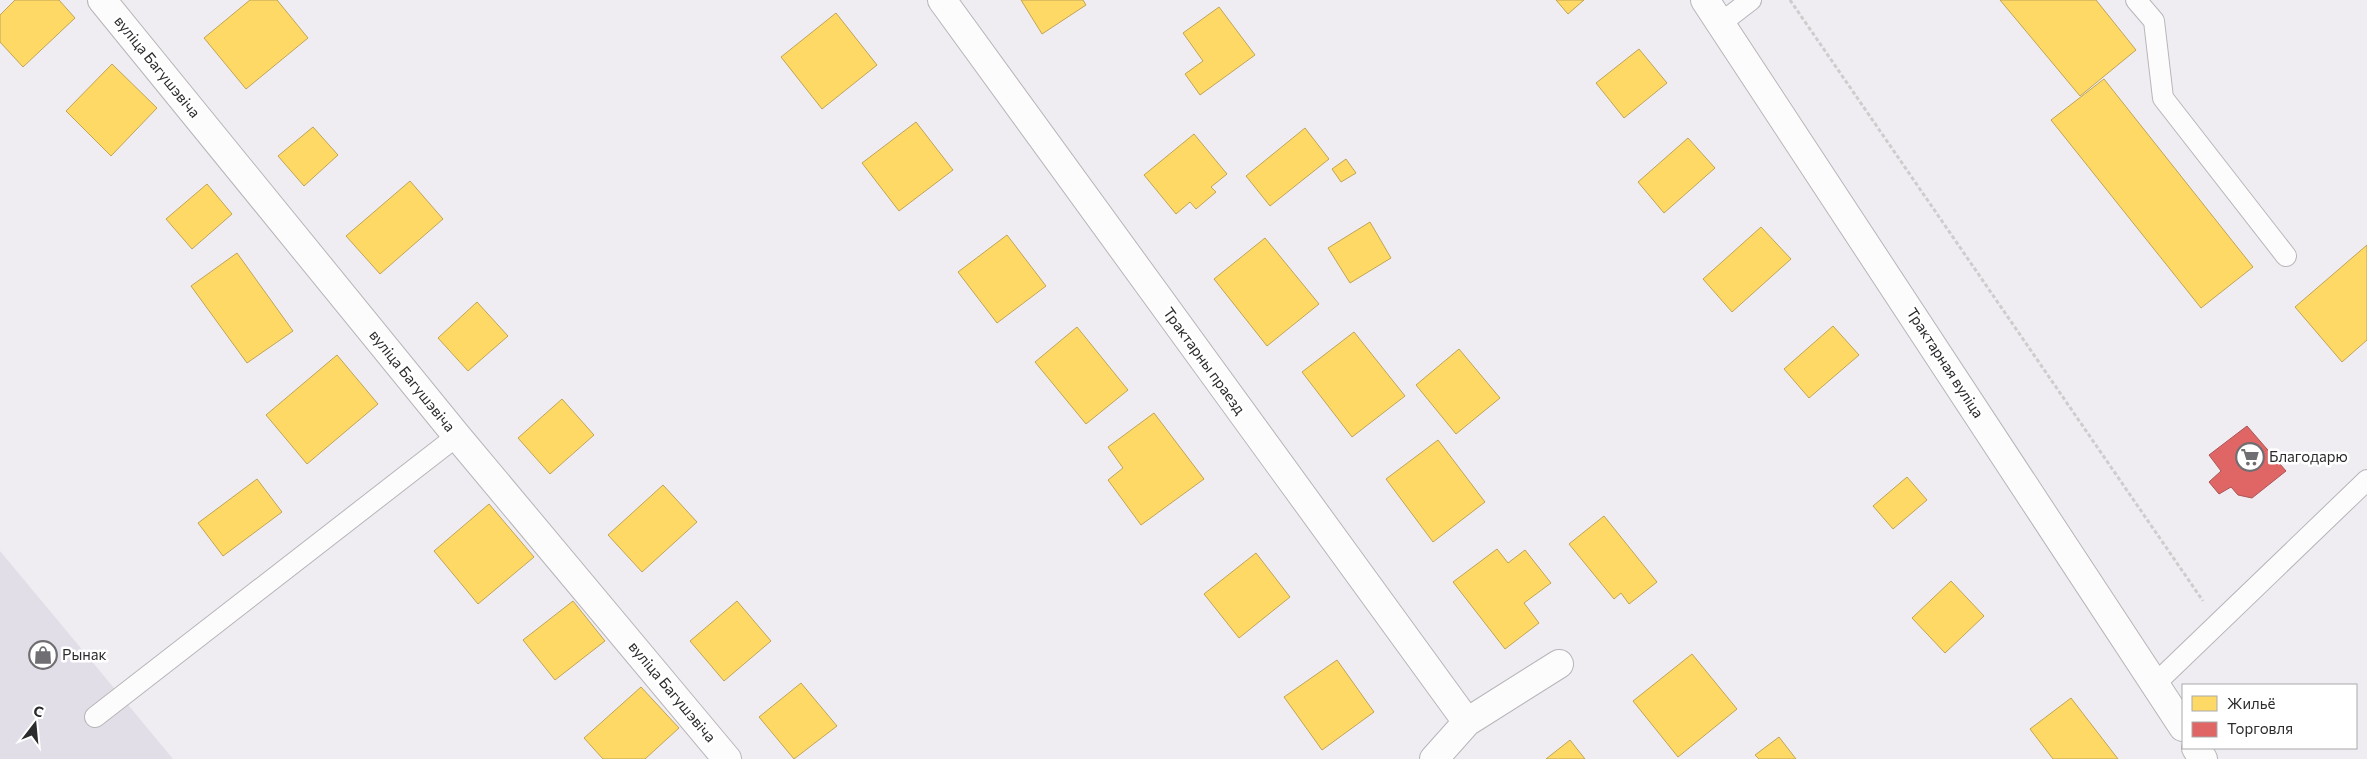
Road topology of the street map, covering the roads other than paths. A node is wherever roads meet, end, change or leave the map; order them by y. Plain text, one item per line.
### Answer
1 (102, 0) edge
2 (942, 0) edge
3 (1706, 0) edge
4 (1751, 0) edge
5 (2136, 0) edge
6 (1721, 23) junction
7 (2286, 256) dead end
8 (457, 436) junction
9 (2367, 480) edge
10 (1560, 664) dead end
11 (2156, 683) junction
12 (95, 717) dead end
13 (1467, 722) junction
14 (2182, 725) edge
15 (727, 759) edge
16 (1434, 759) edge

1 - 8 street, вуліца Багушэвіча
2 - 13 street, Трактарны праезд
3 - 6 street, Трактарная вуліца
4 - 6 lane
5 - 7 lane
6 - 11 street, Трактарная вуліца
8 - 12 lane
8 - 15 street, вуліца Багушэвіча
9 - 11 lane
10 - 13 street
11 - 14 street, Трактарная вуліца
13 - 16 street

